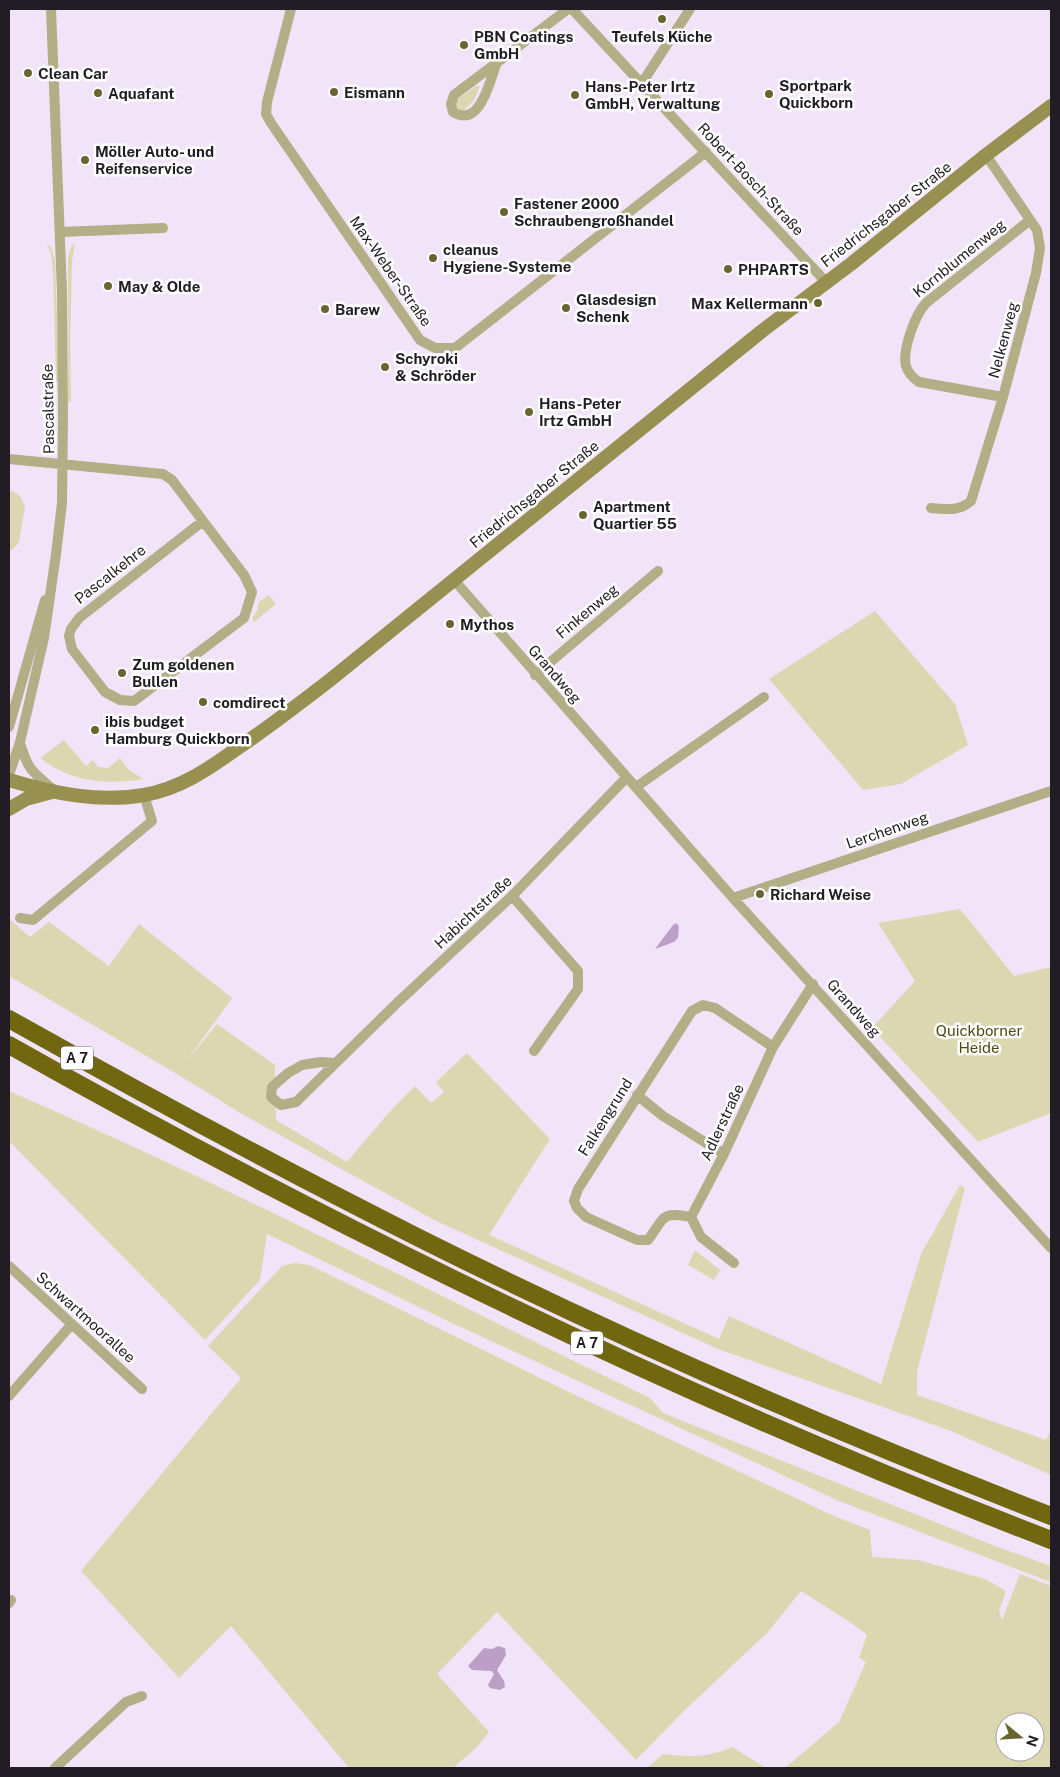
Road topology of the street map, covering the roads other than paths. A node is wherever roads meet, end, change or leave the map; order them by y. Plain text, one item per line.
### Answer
1 (51, 9) edge
2 (291, 9) edge
3 (568, 9) edge
4 (572, 9) edge
5 (690, 9) edge
6 (496, 65) junction
7 (642, 83) junction
8 (1051, 106) edge
9 (706, 152) junction
10 (986, 155) junction
11 (1030, 220) junction
12 (163, 228) dead end
13 (60, 232) junction
14 (826, 282) junction
15 (1004, 397) junction
16 (9, 459) edge
17 (64, 464) junction
18 (931, 508) dead end
19 (204, 520) junction
20 (658, 571) dead end
21 (454, 580) junction
22 (52, 585) junction
23 (536, 675) junction
24 (764, 697) dead end
25 (9, 728) edge
26 (20, 742) junction
27 (9, 774) edge
28 (627, 777) junction
29 (9, 780) edge
30 (636, 787) junction
31 (55, 791) junction
32 (1051, 791) edge
33 (144, 796) junction
34 (9, 809) edge
35 (512, 896) junction
36 (733, 898) junction
37 (20, 918) dead end
38 (813, 984) junction
39 (9, 1019) edge
40 (9, 1044) edge
41 (773, 1047) junction
42 (534, 1051) dead end
43 (334, 1064) junction
44 (637, 1095) junction
45 (724, 1154) junction
46 (691, 1217) junction
47 (1051, 1248) edge
48 (734, 1262) dead end
49 (9, 1266) edge
50 (71, 1325) junction
51 (142, 1389) dead end
52 (9, 1396) edge
53 (1051, 1516) edge
54 (1051, 1540) edge
55 (142, 1696) dead end
56 (55, 1768) edge

1 - 13 street, Pascalstraße
2 - 9 street, Max-Weber-Straße
3 - 6 street
4 - 7 street, Robert-Bosch-Straße
5 - 7 street
6 - 6 street
7 - 9 street, Robert-Bosch-Straße
8 - 10 main road, Friedrichsgaber Straße
9 - 14 street, Robert-Bosch-Straße
10 - 11 street, Nelkenweg
10 - 14 main road, Friedrichsgaber Straße
11 - 15 street, Nelkenweg
11 - 15 street, Kornblumenweg
12 - 13 street
13 - 17 street, Pascalstraße
14 - 21 main road, Friedrichsgaber Straße
15 - 18 street, Nelkenweg
16 - 17 street
17 - 19 street
17 - 22 street, Pascalstraße
19 - 19 street, Pascalkehre
20 - 23 street, Finkenweg
21 - 23 street, Grandweg
21 - 33 main road, Friedrichsgaber Straße
22 - 25 street, Pascalstraße
22 - 26 street, Pascalstraße
23 - 28 street, Grandweg
24 - 30 street
26 - 27 street, Pascalstraße
26 - 31 street, Friedrichsgaber Straße
28 - 30 street, Grandweg
28 - 35 street, Habichtstraße
29 - 31 main road, Friedrichsgaber Straße
30 - 36 street, Grandweg
31 - 33 main road, Friedrichsgaber Straße
31 - 34 main road, Friedrichsgaber Straße
32 - 36 street, Lerchenweg
33 - 37 street
35 - 42 street
35 - 43 street, Habichtstraße
36 - 38 street, Grandweg
38 - 41 street, Adlerstraße
38 - 47 street, Grandweg
39 - 53 highway, A 7
40 - 54 highway, A 7
41 - 44 street, Falkengrund
41 - 45 street, Adlerstraße
43 - 43 street, Habichtstraße
44 - 45 street
44 - 46 street, Falkengrund
45 - 46 street, Adlerstraße
46 - 48 street
49 - 50 street, Schwartmoorallee
50 - 51 street, Schwartmoorallee
50 - 52 street
55 - 56 street

